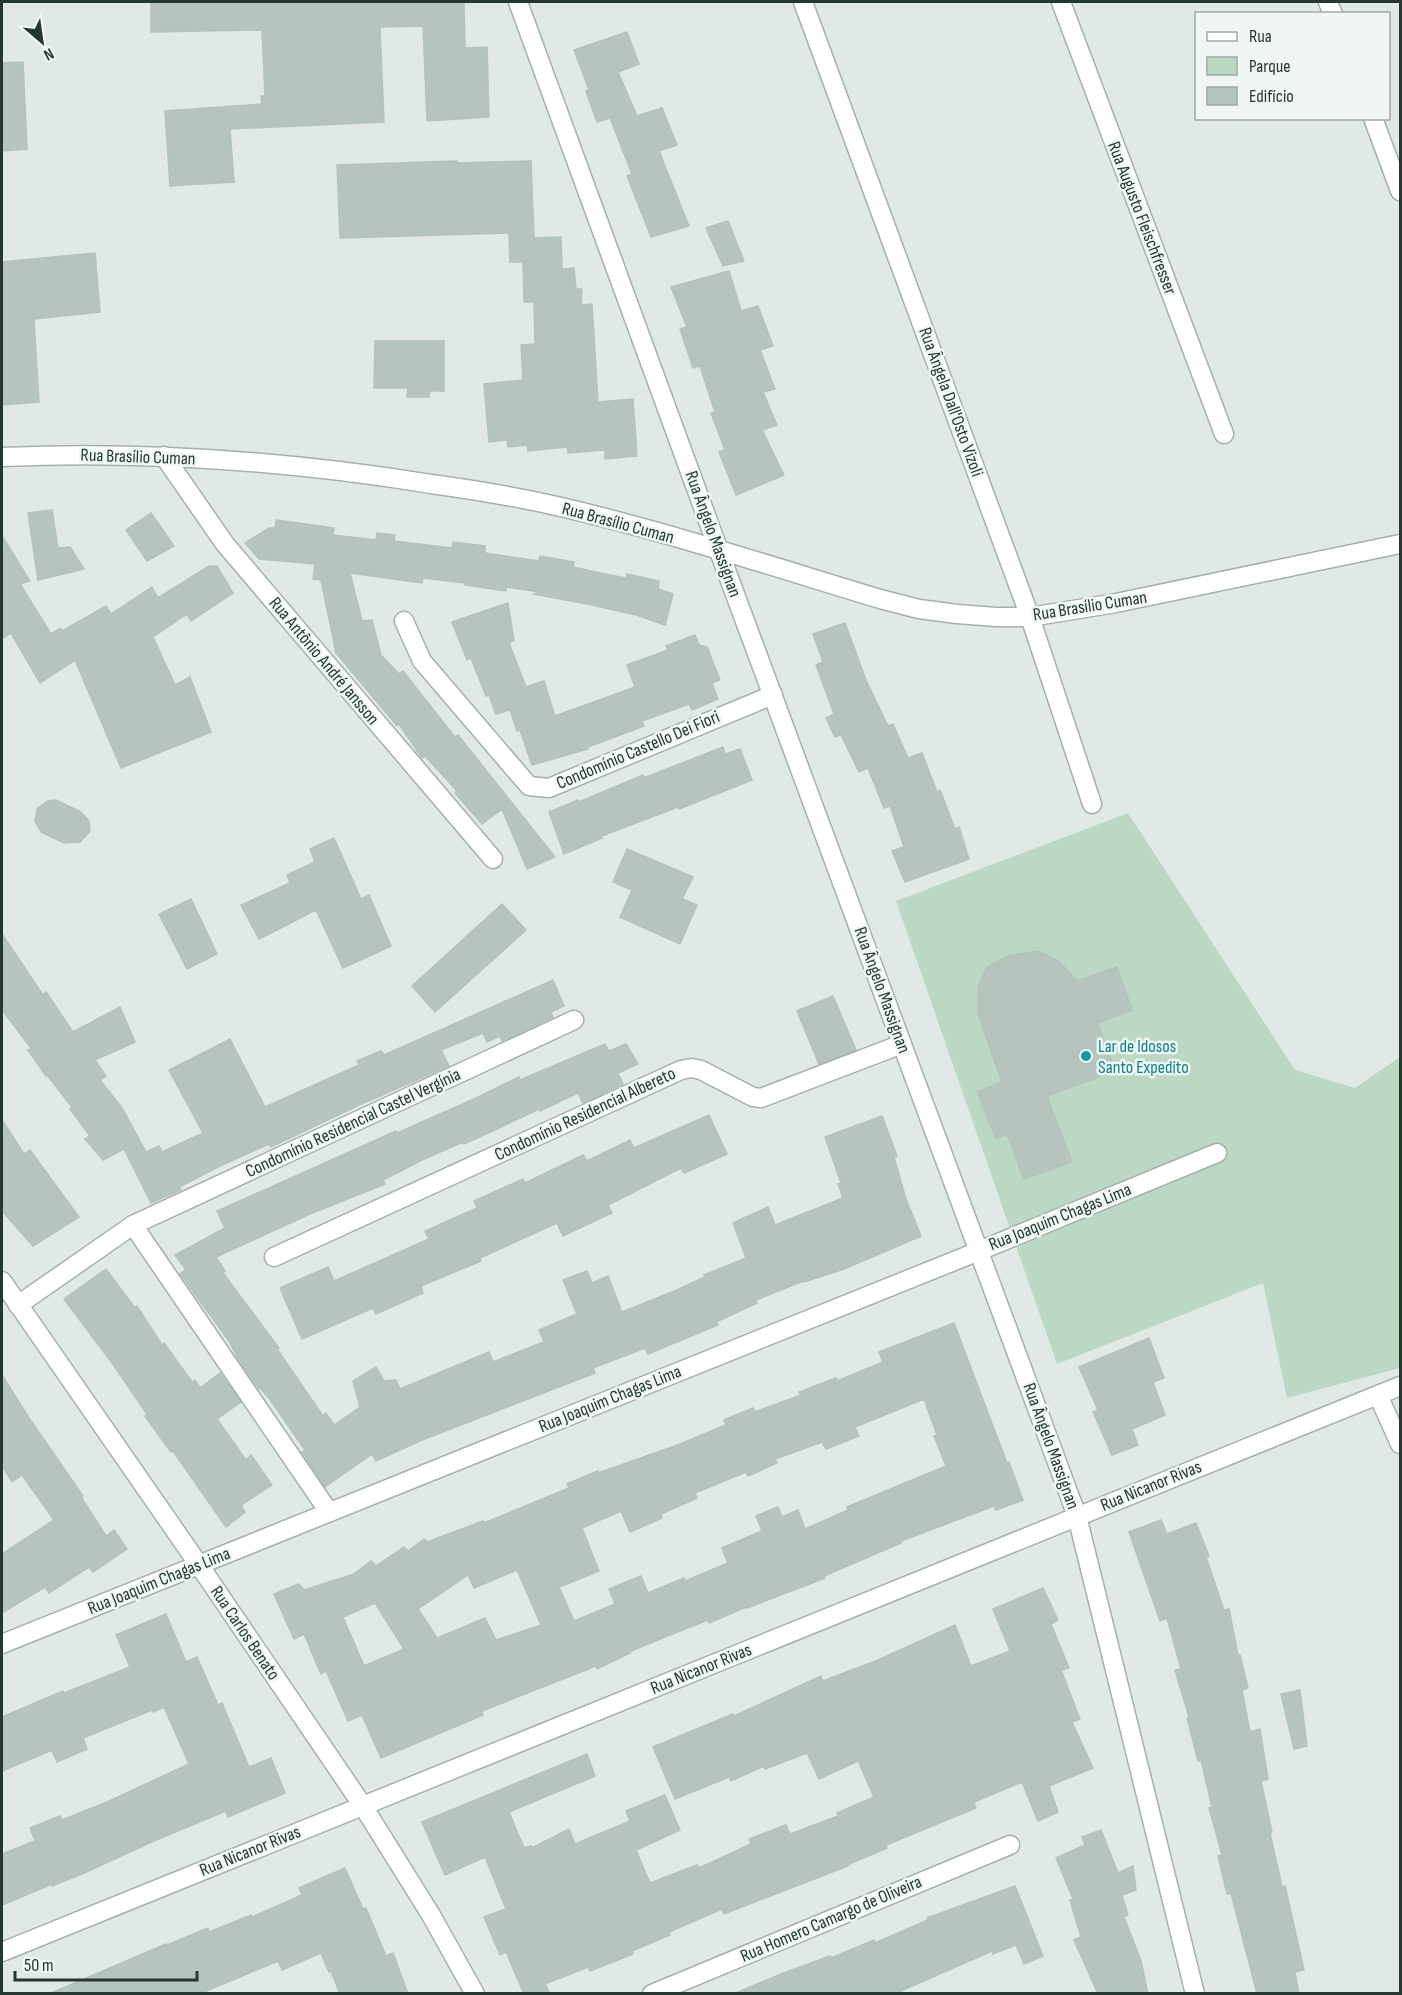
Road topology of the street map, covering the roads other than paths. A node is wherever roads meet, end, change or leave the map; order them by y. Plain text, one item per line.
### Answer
1 (518, 2) edge
2 (803, 2) edge
3 (1061, 2) edge
4 (1374, 120) edge
5 (1401, 191) edge
6 (1224, 434) dead end
7 (164, 456) junction
8 (2, 457) edge
9 (1401, 544) edge
10 (719, 551) junction
11 (1030, 617) junction
12 (404, 621) dead end
13 (773, 695) junction
14 (1092, 804) dead end
15 (493, 860) dead end
16 (574, 1020) dead end
17 (902, 1044) junction
18 (1217, 1153) dead end
19 (133, 1225) junction
20 (979, 1251) junction
21 (273, 1257) dead end
22 (2, 1281) edge
23 (18, 1305) junction
24 (1400, 1386) edge
25 (1378, 1395) junction
26 (1401, 1444) edge
27 (329, 1512) junction
28 (1077, 1516) junction
29 (199, 1565) junction
30 (2, 1644) edge
31 (363, 1806) junction
32 (1010, 1845) dead end
33 (2, 1952) edge
34 (475, 1994) edge
35 (652, 1994) edge
36 (1195, 1994) edge

1 - 10 street, Rua Ângelo Massignan
2 - 11 street, Rua Ângela Dall'Osto Vizoli
3 - 6 street, Rua Augusto Fleischfresser
4 - 5 street
7 - 8 street, Rua Brasílio Cuman
7 - 10 street, Rua Brasílio Cuman
7 - 15 street, Rua Antônio André Jansson
9 - 11 street, Rua Brasílio Cuman
10 - 11 street, Rua Brasílio Cuman
10 - 13 street, Rua Ângelo Massignan
11 - 14 street, Rua Ângela Dall'Osto Vizoli
12 - 13 street, Condomínio Castello Dei Fiori
13 - 17 street, Rua Ângelo Massignan
16 - 19 street, Condomínio Residencial Castel Vergínia
17 - 20 street, Rua Ângelo Massignan
17 - 21 street, Condomínio Residencial Albereto
18 - 20 street, Rua Joaquim Chagas Lima
19 - 23 street, Condomínio Residencial Castel Vergínia
19 - 27 street
20 - 27 street, Rua Joaquim Chagas Lima
20 - 28 street, Rua Ângelo Massignan
22 - 23 street, Rua Carlos Benato
23 - 29 street, Rua Carlos Benato
24 - 25 street, Rua Nicanor Rivas
25 - 26 street
25 - 28 street, Rua Nicanor Rivas
27 - 29 street, Rua Joaquim Chagas Lima
28 - 31 street, Rua Nicanor Rivas
28 - 36 street, Rua Ângelo Massignan
29 - 30 street, Rua Joaquim Chagas Lima
29 - 31 street, Rua Carlos Benato
31 - 33 street, Rua Nicanor Rivas
31 - 34 street, Rua Carlos Benato
32 - 35 street, Rua Homero Camargo de Oliveira

